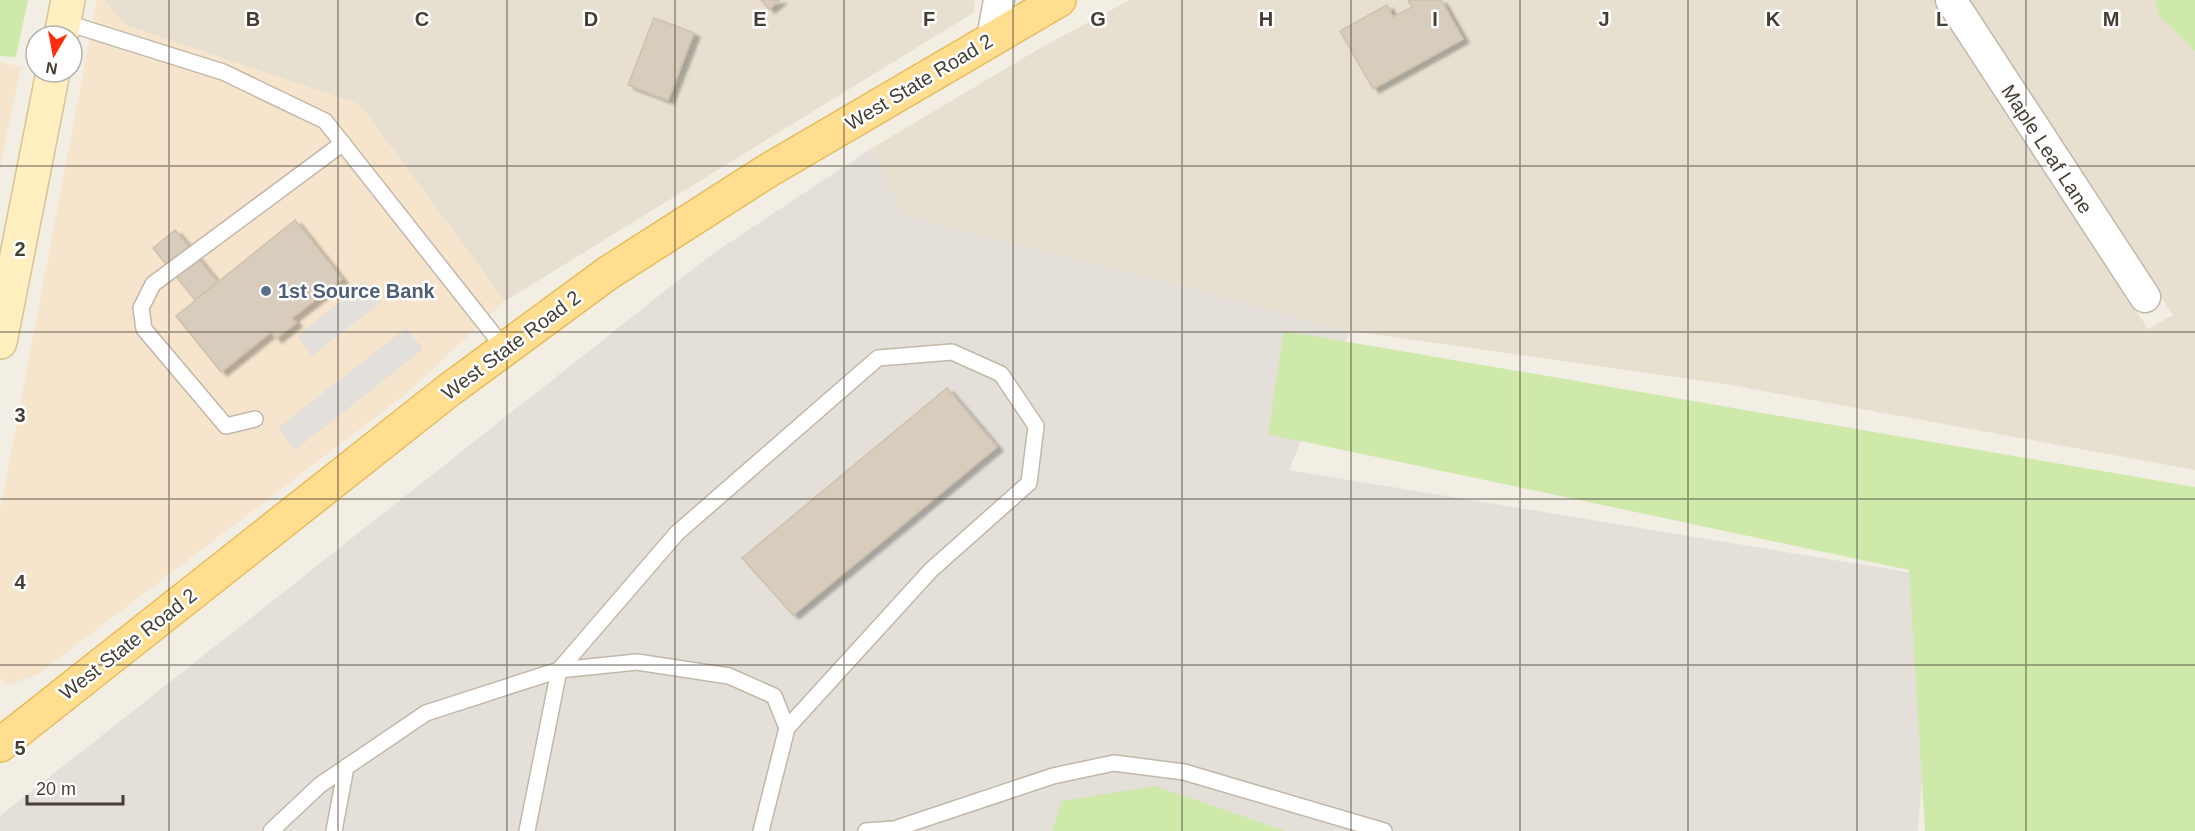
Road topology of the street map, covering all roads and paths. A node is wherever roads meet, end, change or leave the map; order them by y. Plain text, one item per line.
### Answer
1 (999, 0) edge
2 (1059, 0) edge
3 (1951, 0) edge
4 (64, 19) edge
5 (992, 38) junction
6 (51, 84) edge
7 (343, 143) junction
8 (2145, 297) dead end
9 (0, 342) edge
10 (505, 349) junction
11 (255, 419) dead end
12 (559, 670) junction
13 (787, 728) junction
14 (0, 745) edge
15 (346, 767) junction
16 (271, 831) edge
17 (334, 831) edge
18 (527, 831) edge
19 (761, 831) edge
20 (866, 831) edge
21 (886, 831) edge
22 (1384, 831) edge

1 - 5 street
2 - 5 main road, West State Road 2
3 - 8 street, Maple Leaf Lane
4 - 7 lane
5 - 10 main road, West State Road 2
6 - 9 main road
7 - 10 lane
7 - 11 lane
10 - 14 main road, West State Road 2
12 - 13 lane
12 - 13 lane
12 - 15 lane
12 - 18 lane
13 - 19 lane
15 - 16 lane
15 - 17 lane
20 - 21 lane
21 - 22 lane

